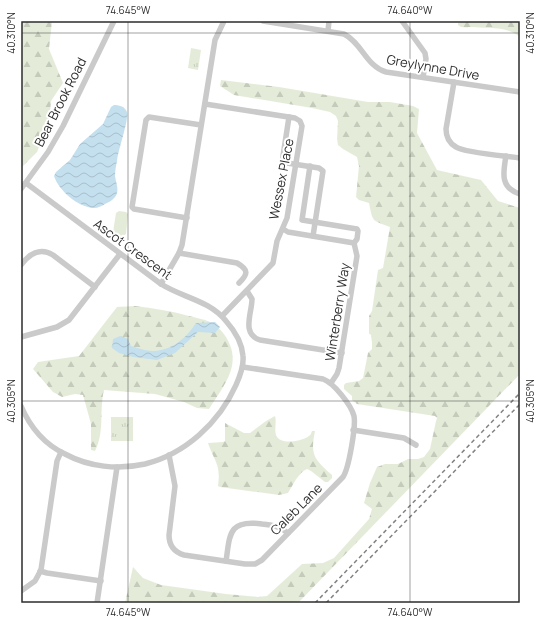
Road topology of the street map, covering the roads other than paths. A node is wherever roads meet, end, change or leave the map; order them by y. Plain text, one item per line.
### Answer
1 (114, 21) edge
2 (224, 21) edge
3 (263, 21) edge
4 (329, 21) edge
5 (402, 21) edge
6 (278, 22) edge
7 (328, 31) junction
8 (424, 78) junction
9 (454, 82) junction
10 (520, 92) edge
11 (205, 104) junction
12 (289, 117) junction
13 (201, 125) junction
14 (506, 156) junction
15 (520, 158) edge
16 (296, 164) junction
17 (310, 166) junction
18 (26, 183) junction
19 (21, 189) edge
20 (520, 194) edge
21 (187, 218) junction
22 (316, 222) junction
23 (282, 229) junction
24 (313, 236) junction
25 (354, 242) junction
26 (179, 253) junction
27 (120, 254) junction
28 (21, 265) edge
29 (239, 283) dead end
30 (161, 284) junction
31 (95, 287) junction
32 (247, 291) junction
33 (222, 316) junction
34 (21, 337) edge
35 (342, 353) junction
36 (243, 367) junction
37 (331, 383) junction
38 (21, 406) edge
39 (353, 430) junction
40 (416, 446) dead end
41 (61, 452) junction
42 (169, 455) junction
43 (117, 467) junction
44 (288, 533) junction
45 (226, 562) junction
46 (40, 571) junction
47 (101, 581) junction
48 (21, 592) edge
49 (97, 603) edge

1 - 18 street, Bear Brook Road
2 - 11 street
3 - 6 street, Greylynne Drive
4 - 7 street
5 - 8 street
6 - 7 street, Greylynne Drive
7 - 8 street, Greylynne Drive
8 - 9 street, Greylynne Drive
9 - 10 street, Greylynne Drive
9 - 14 street
11 - 12 street
11 - 13 street
12 - 16 street, Wessex Place
12 - 16 street
13 - 21 street
13 - 21 street
14 - 15 street
14 - 20 street
16 - 17 street
16 - 23 street, Wessex Place
17 - 22 street
17 - 22 street
18 - 19 street, Bear Brook Road
18 - 27 street, Ascot Crescent
21 - 26 street
22 - 24 street
22 - 25 street, Winterberry Way
23 - 24 street
23 - 32 street, Wessex Place
24 - 25 street
25 - 35 street, Winterberry Way
26 - 29 street
26 - 30 street
27 - 30 street, Ascot Crescent
27 - 31 street
28 - 31 street
30 - 33 street, Ascot Crescent
31 - 34 street
32 - 33 street, Wessex Place
32 - 35 street
33 - 36 street, Ascot Crescent
35 - 37 street, Winterberry Way
36 - 37 street
36 - 42 street, Ascot Crescent
37 - 39 street, Caleb Lane
38 - 41 street, Ascot Crescent
39 - 40 street
39 - 44 street, Caleb Lane
41 - 43 street, Ascot Crescent
41 - 46 street
42 - 43 street, Ascot Crescent
42 - 45 street, Caleb Lane
43 - 47 street
44 - 45 street, Caleb Lane
44 - 45 street
46 - 47 street
46 - 48 street
47 - 49 street

